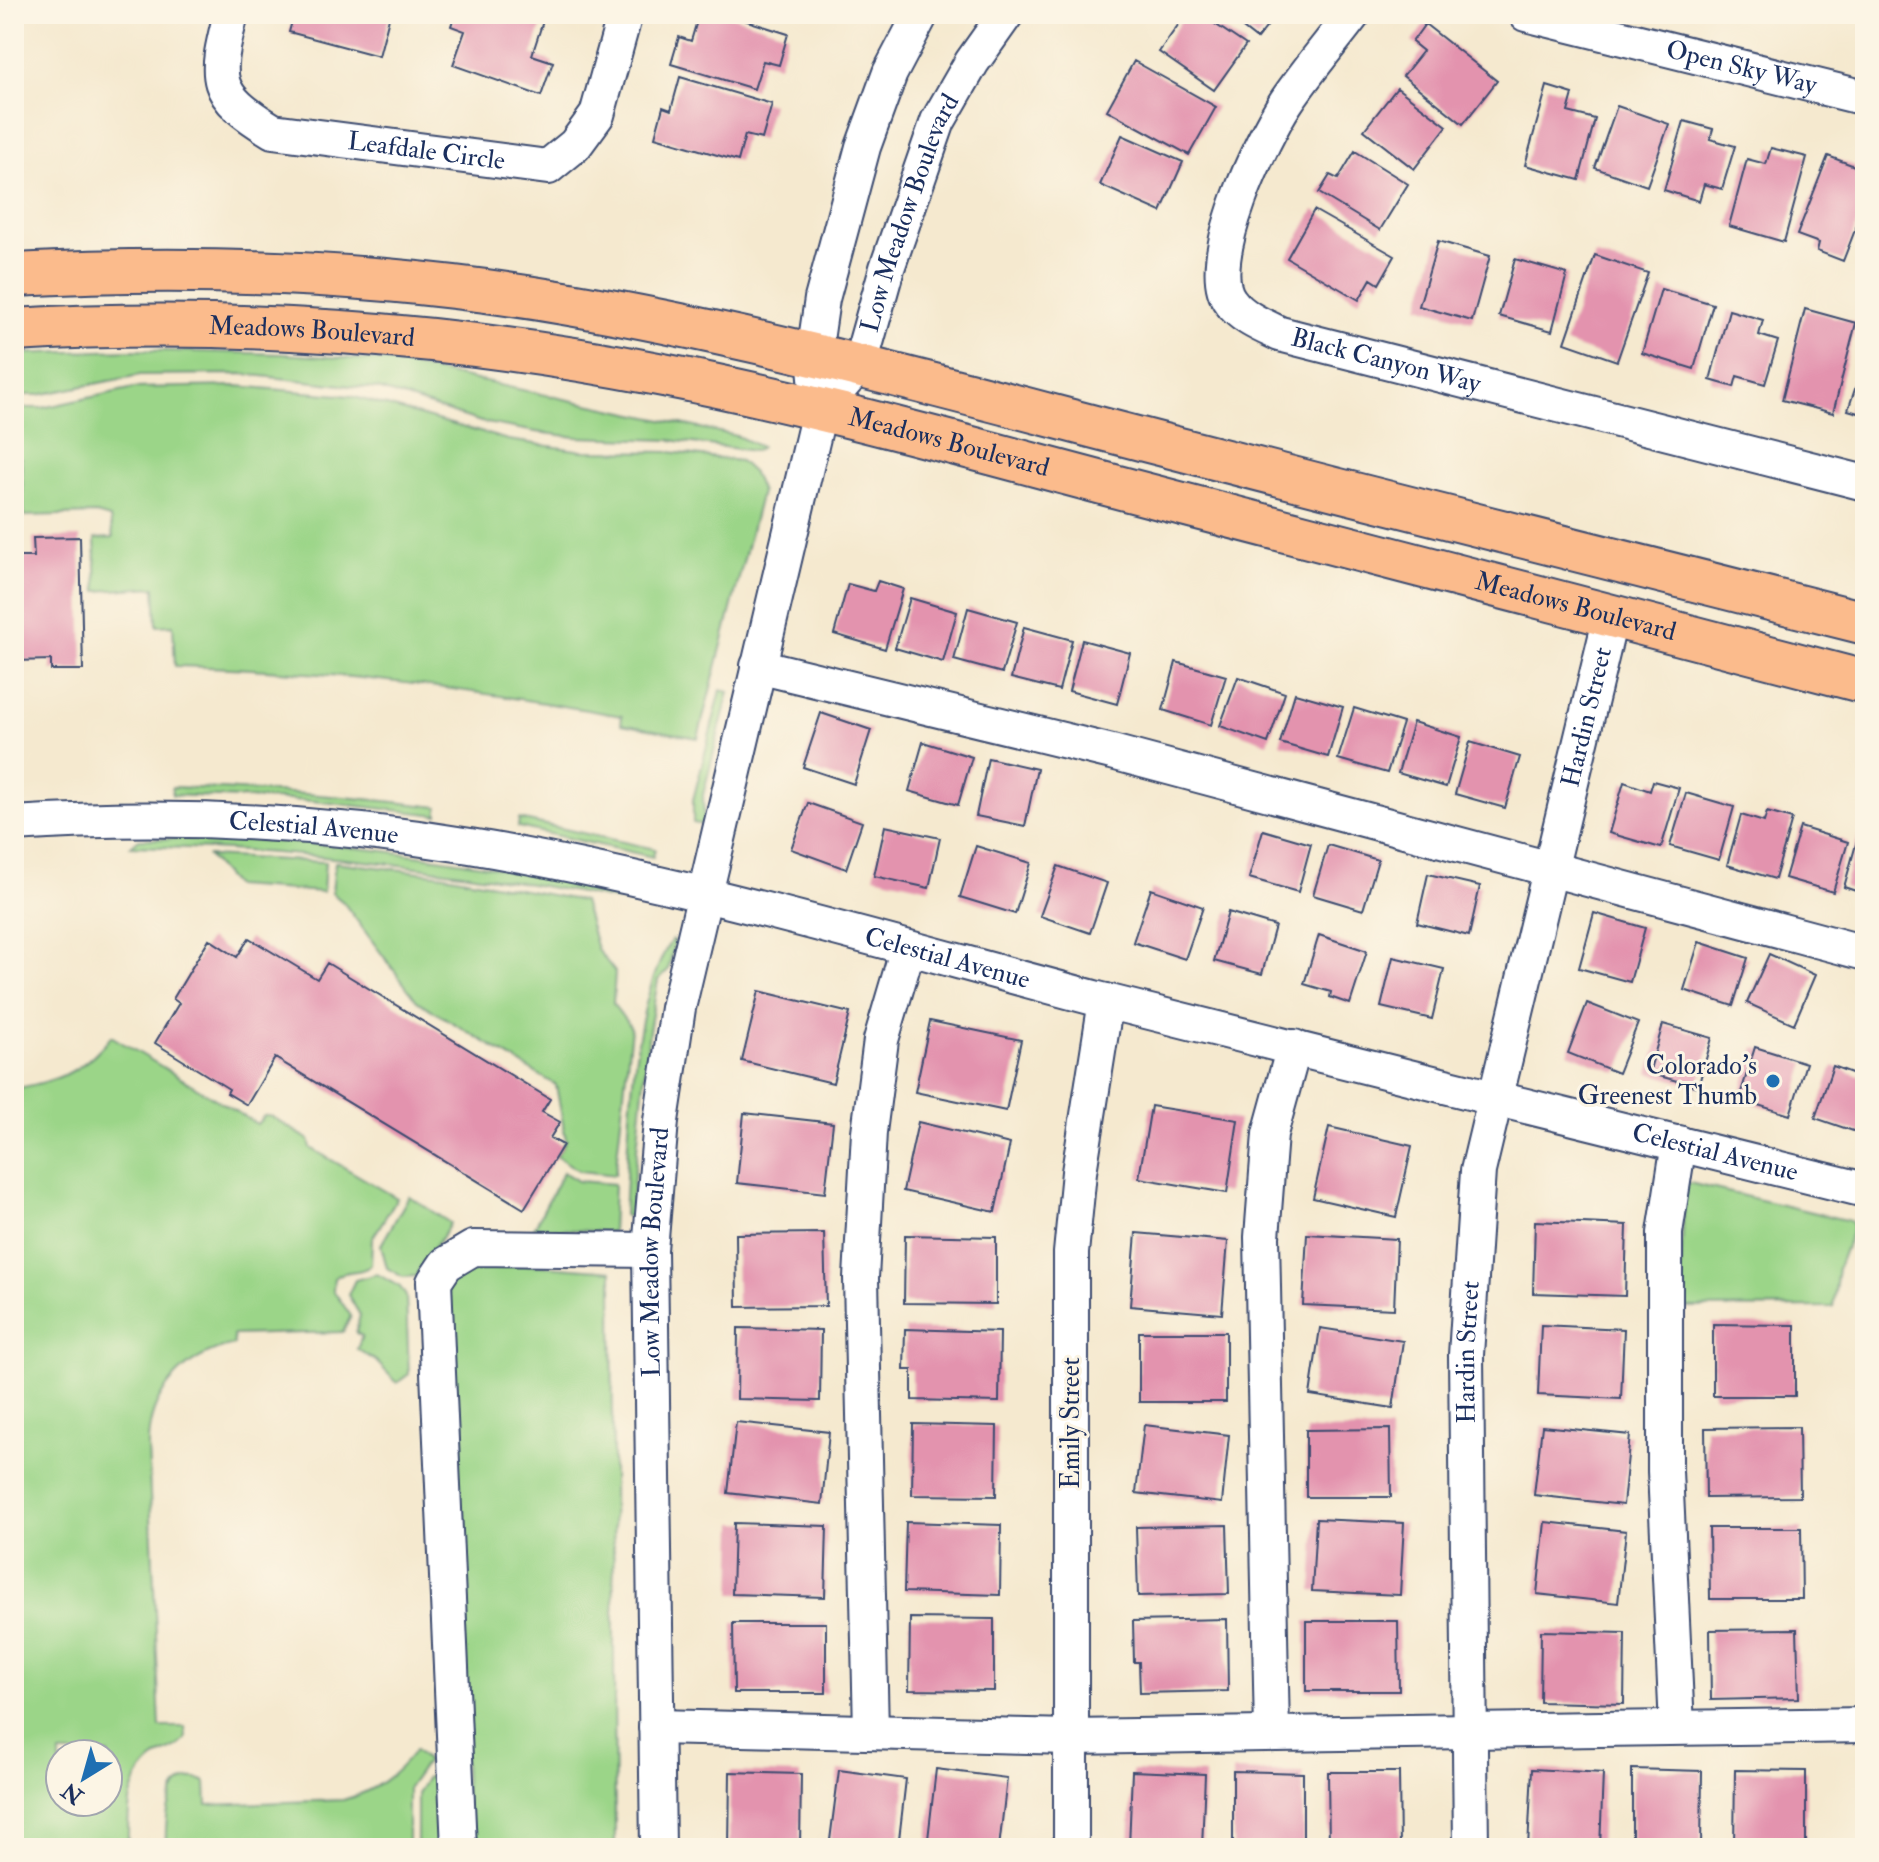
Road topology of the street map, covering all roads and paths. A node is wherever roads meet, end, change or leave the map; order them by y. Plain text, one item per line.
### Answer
1 (231, 14) edge
2 (625, 14) edge
3 (921, 14) edge
4 (1006, 14) edge
5 (1353, 14) edge
6 (1526, 14) edge
7 (1865, 98) edge
8 (14, 275) edge
9 (14, 330) edge
10 (814, 354) junction
11 (860, 364) junction
12 (819, 412) junction
13 (1865, 483) edge
14 (1611, 616) junction
15 (1865, 623) edge
16 (758, 666) junction
17 (1865, 682) edge
18 (14, 824) edge
19 (1551, 867) junction
20 (705, 895) junction
21 (908, 948) junction
22 (1865, 953) edge
23 (1106, 1001) junction
24 (1294, 1047) junction
25 (1493, 1099) junction
26 (1679, 1143) junction
27 (1865, 1190) edge
28 (650, 1250) junction
29 (1865, 1725) edge
30 (656, 1727) junction
31 (1677, 1727) junction
32 (1472, 1730) junction
33 (871, 1732) junction
34 (1272, 1733) junction
35 (1071, 1737) junction
36 (459, 1848) edge
37 (658, 1848) edge
38 (1071, 1848) edge
39 (1471, 1848) edge

1 - 2 street, Leafdale Circle
3 - 10 street, Low Meadow Boulevard
4 - 11 street, Low Meadow Boulevard
5 - 13 street, Black Canyon Way
6 - 7 street, Open Sky Way
8 - 10 main road, Meadows Boulevard
9 - 12 main road, Meadows Boulevard
10 - 11 main road, Meadows Boulevard
10 - 12 street, Low Meadow Boulevard
11 - 12 street, Low Meadow Boulevard
11 - 15 main road, Meadows Boulevard
12 - 14 main road, Meadows Boulevard
12 - 16 street, Low Meadow Boulevard
14 - 17 main road, Meadows Boulevard
14 - 19 street, Hardin Street
16 - 19 street
16 - 20 street, Low Meadow Boulevard
18 - 20 street, Celestial Avenue
19 - 22 street
19 - 25 street, Hardin Street
20 - 21 street, Celestial Avenue
20 - 28 street, Low Meadow Boulevard
21 - 23 street, Celestial Avenue
21 - 33 street
23 - 24 street, Celestial Avenue
23 - 35 street, Emily Street
24 - 25 street, Celestial Avenue
24 - 34 street
25 - 26 street, Celestial Avenue
25 - 32 street, Hardin Street
26 - 27 street, Celestial Avenue
26 - 31 street
28 - 30 street, Low Meadow Boulevard
28 - 36 street
29 - 31 street
30 - 33 street
30 - 37 street, Low Meadow Boulevard
31 - 32 street
32 - 34 street
32 - 39 street, Hardin Street
33 - 35 street
34 - 35 street
35 - 38 street, Emily Street

